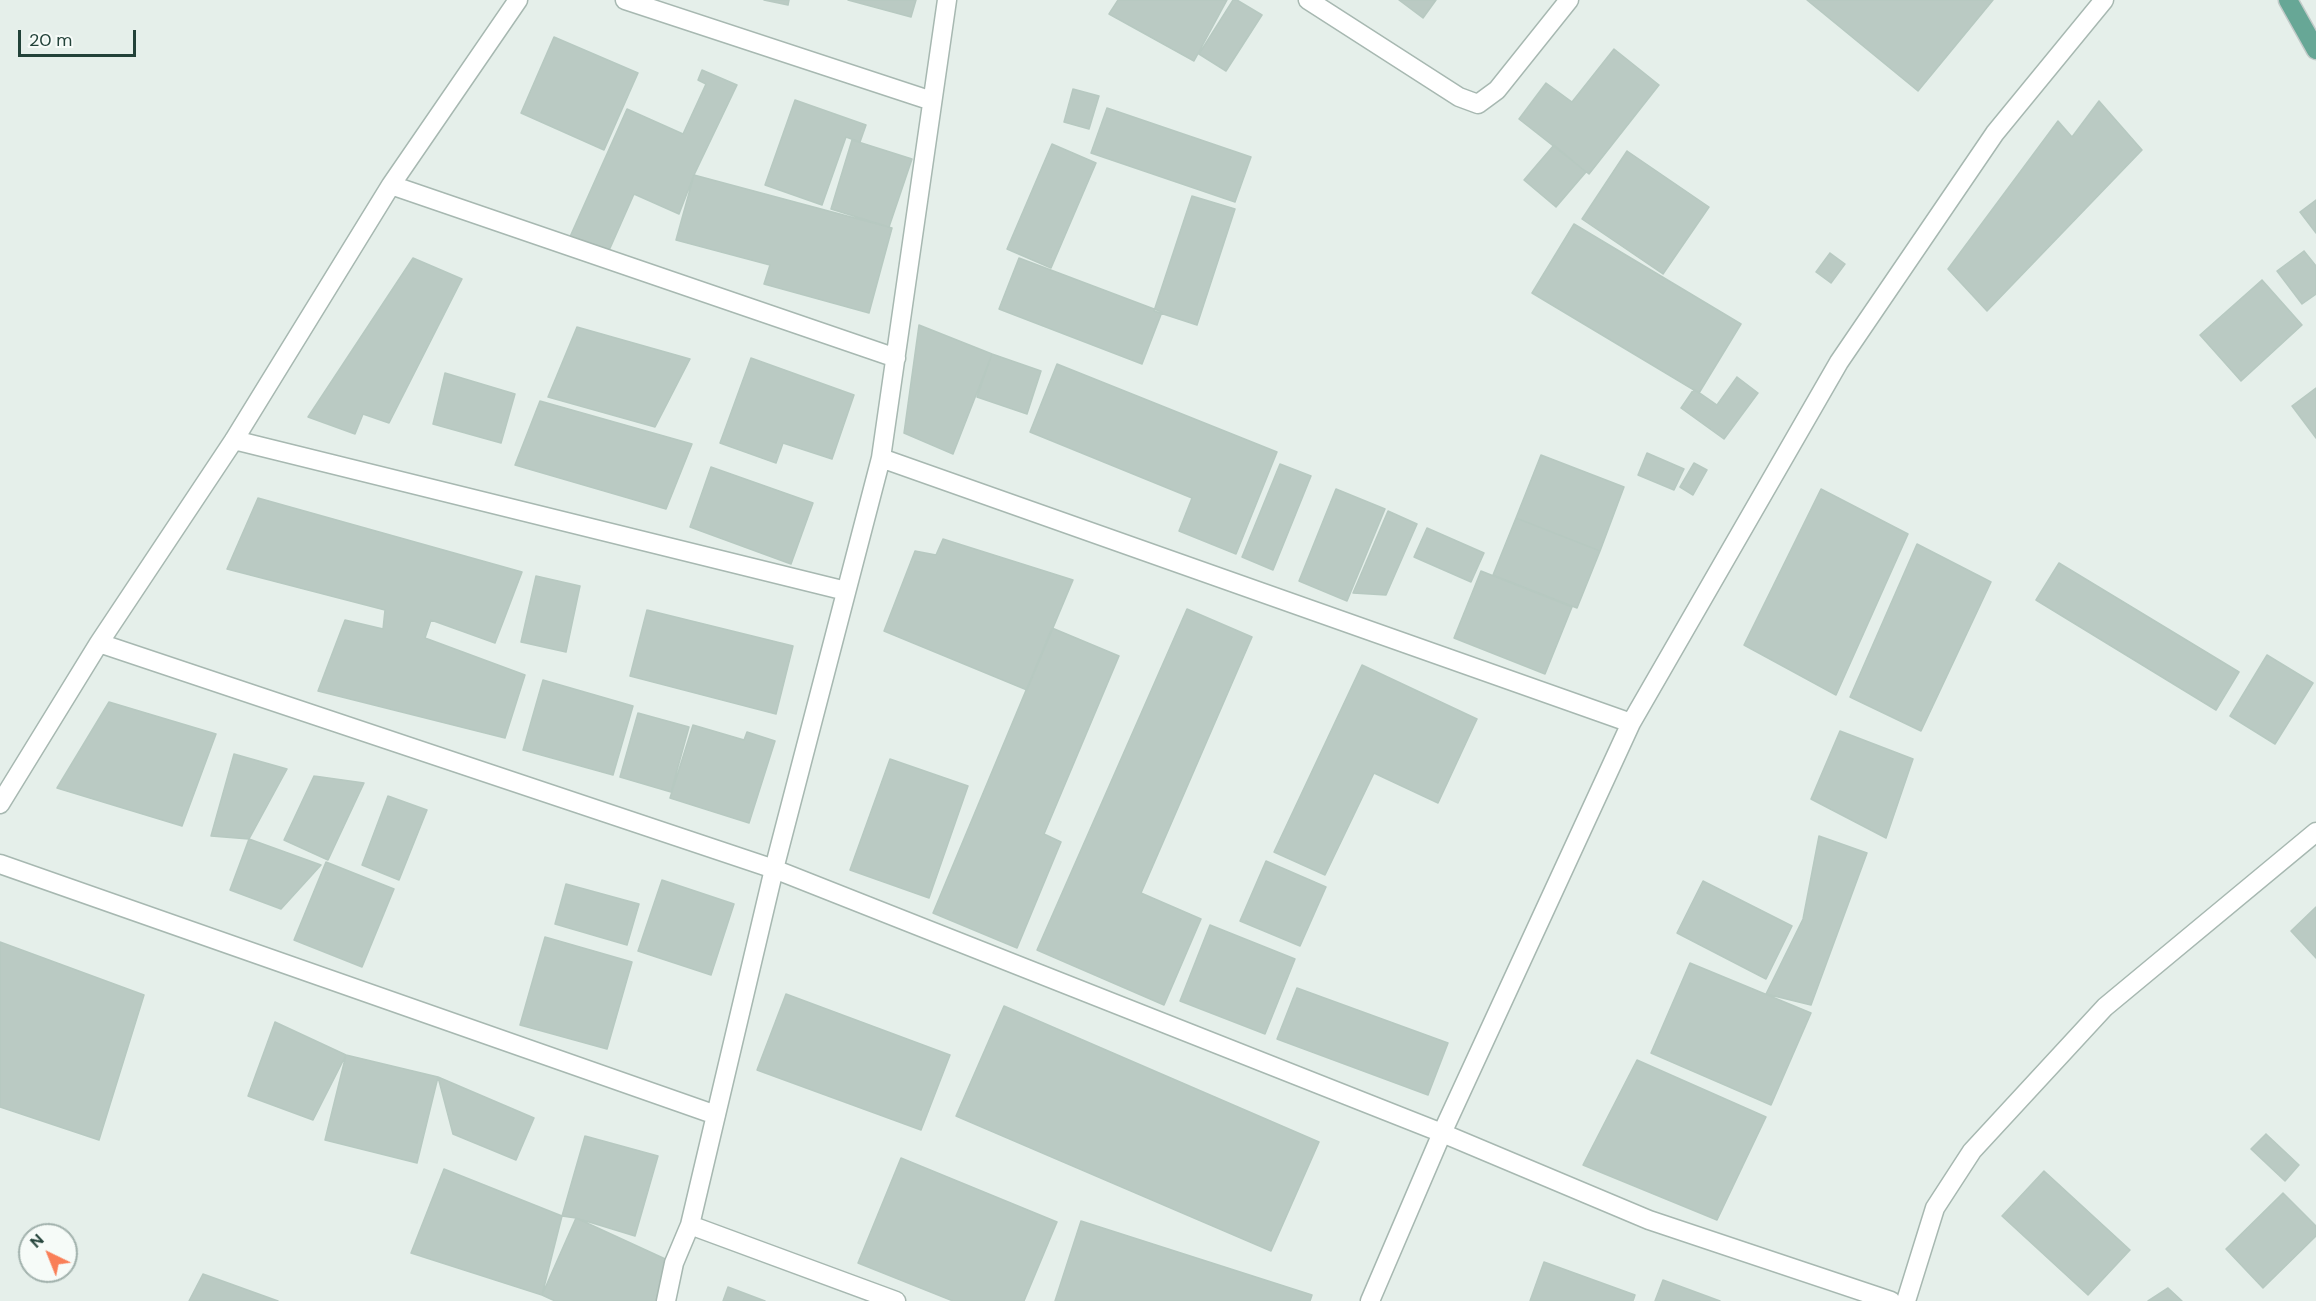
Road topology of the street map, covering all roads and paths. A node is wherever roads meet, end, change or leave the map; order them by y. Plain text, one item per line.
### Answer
1 (519, 0) edge
2 (625, 0) edge
3 (947, 0) edge
4 (1308, 0) edge
5 (1569, 0) edge
6 (2104, 0) edge
7 (2288, 0) edge
8 (2316, 50) edge
9 (932, 101) junction
10 (391, 185) junction
11 (896, 358) junction
12 (234, 440) junction
13 (881, 458) junction
14 (846, 591) junction
15 (99, 643) junction
16 (1631, 723) junction
17 (0, 804) edge
18 (2316, 832) edge
19 (0, 864) edge
20 (774, 869) junction
21 (716, 1115) junction
22 (1443, 1133) junction
23 (690, 1226) junction
24 (666, 1301) edge
25 (896, 1301) edge
26 (1370, 1301) edge
27 (1891, 1301) edge
28 (1906, 1301) edge

1 - 10 street
2 - 9 street
3 - 9 street
4 - 5 street
6 - 16 street
7 - 8 main road
9 - 11 street
10 - 11 street
10 - 12 street
11 - 13 street
12 - 14 street
12 - 15 street
13 - 14 street
13 - 16 street
14 - 20 street
15 - 17 street
15 - 20 street
16 - 22 street
18 - 28 street
19 - 21 street
20 - 21 street
20 - 22 street
21 - 23 street
22 - 26 street
22 - 27 street
23 - 24 street
23 - 25 street

